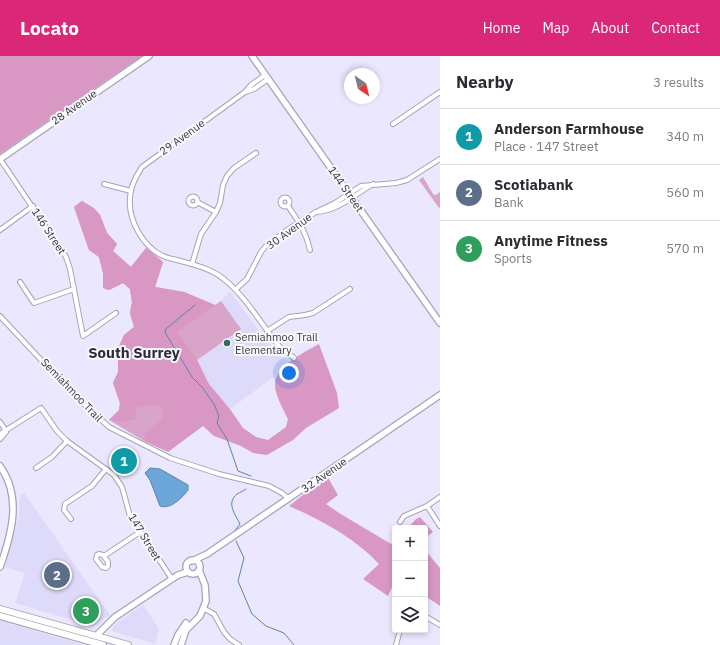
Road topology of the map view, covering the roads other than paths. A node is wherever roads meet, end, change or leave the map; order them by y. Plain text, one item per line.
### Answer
1 (149, 56) edge
2 (252, 56) edge
3 (267, 77) junction
4 (440, 92) edge
5 (393, 124) dead end
6 (256, 153) dead end
7 (0, 159) edge
8 (440, 159) edge
9 (104, 184) dead end
10 (131, 191) junction
11 (350, 195) junction
12 (197, 202) dead end
13 (33, 206) junction
14 (288, 206) dead end
15 (216, 212) junction
16 (299, 222) junction
17 (0, 230) edge
18 (310, 250) dead end
19 (192, 264) junction
20 (20, 282) dead end
21 (74, 289) junction
22 (350, 289) dead end
23 (236, 290) junction
24 (116, 313) dead end
25 (0, 316) edge
26 (439, 320) edge
27 (267, 331) junction
28 (294, 358) dead end
29 (440, 394) edge
30 (0, 422) edge
31 (6, 431) junction
32 (0, 434) edge
33 (0, 439) edge
34 (67, 441) junction
35 (0, 466) edge
36 (36, 468) dead end
37 (106, 469) junction
38 (440, 497) edge
39 (289, 498) junction
40 (427, 506) junction
41 (13, 515) junction
42 (71, 519) dead end
43 (400, 522) dead end
44 (440, 526) edge
45 (140, 532) junction
46 (207, 554) junction
47 (0, 555) edge
48 (104, 556) dead end
49 (192, 561) junction
50 (186, 566) junction
51 (0, 567) edge
52 (199, 568) junction
53 (191, 573) junction
54 (178, 575) junction
55 (172, 579) junction
56 (206, 590) junction
57 (0, 606) edge
58 (203, 609) junction
59 (3, 610) edge
60 (0, 616) edge
61 (428, 618) edge
62 (440, 625) edge
63 (399, 633) edge
64 (64, 634) junction
65 (96, 636) junction
66 (103, 645) edge
67 (128, 645) edge
68 (174, 645) edge
69 (181, 645) edge
70 (239, 645) edge
71 (396, 645) edge

1 - 7 street, 28 Avenue
2 - 3 street, 144 Street
3 - 10 street, 29 Avenue
3 - 11 street, 144 Street
4 - 5 street
6 - 15 street
7 - 13 street, 146 Street
8 - 11 street, 30 Avenue
9 - 10 street
10 - 19 street
11 - 16 street, 30 Avenue
11 - 26 street, 144 Street
12 - 15 street
13 - 17 street
13 - 21 street, 146 Street
14 - 16 street
15 - 19 street
16 - 18 street
16 - 23 street, 30 Avenue
19 - 23 street
20 - 21 street
21 - 24 street, 146 Street
22 - 27 street
23 - 27 street
25 - 39 street, Semiahmoo Trail
27 - 28 street
29 - 39 street, 32 Avenue
30 - 31 street
31 - 32 street
31 - 33 street
31 - 34 street, 147 Street
34 - 36 street
34 - 37 street, 147 Street
35 - 41 street
37 - 42 street
37 - 45 street, 147 Street
38 - 40 street
39 - 46 street, 32 Avenue
40 - 43 street
40 - 44 street
41 - 47 street
41 - 51 street
45 - 48 street
45 - 55 street, 147 Street
46 - 49 street, 32 Avenue
46 - 52 street, 32 Avenue
49 - 50 street
49 - 52 street
50 - 53 street
50 - 54 street
52 - 53 street
52 - 56 street
53 - 54 street
53 - 56 street
54 - 55 street
55 - 65 street
56 - 58 street
57 - 59 main road
58 - 68 street
58 - 69 street
58 - 70 street
59 - 65 main road
60 - 64 main road
61 - 62 street
63 - 71 street
64 - 65 main road
64 - 66 main road
65 - 67 main road

